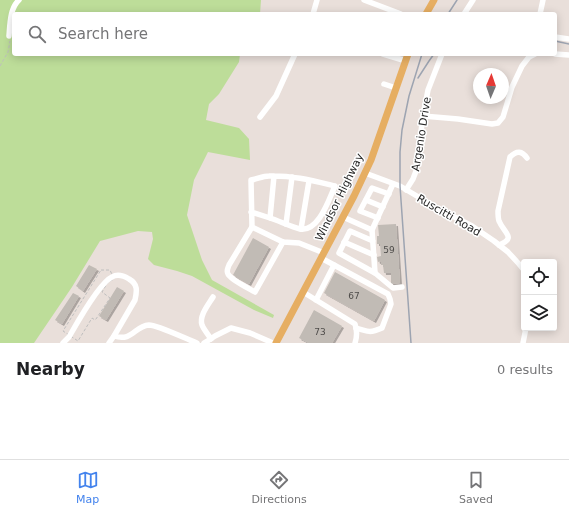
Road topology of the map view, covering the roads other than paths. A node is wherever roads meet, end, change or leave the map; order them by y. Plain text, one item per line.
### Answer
1 (19, 0) edge
2 (316, 0) edge
3 (364, 0) edge
4 (434, 0) edge
5 (472, 0) edge
6 (543, 0) edge
7 (12, 12) edge
8 (12, 12) edge
9 (314, 12) edge
10 (396, 12) edge
11 (427, 12) edge
12 (465, 12) edge
13 (540, 12) edge
14 (9, 36) road end
15 (557, 37) edge
16 (569, 39) edge
17 (557, 54) edge
18 (569, 55) edge
19 (294, 56) edge
20 (441, 56) edge
21 (531, 56) edge
22 (407, 57) edge
23 (384, 84) dead end
24 (396, 88) junction
25 (423, 116) junction
26 (260, 117) dead end
27 (527, 158) dead end
28 (365, 173) junction
29 (274, 176) junction
30 (292, 177) junction
31 (309, 181) junction
32 (393, 184) junction
33 (406, 190) junction
34 (389, 194) junction
35 (366, 200) junction
36 (383, 207) junction
37 (251, 212) junction
38 (270, 218) junction
39 (343, 218) junction
40 (378, 218) junction
41 (286, 224) junction
42 (252, 227) junction
43 (301, 229) junction
44 (372, 230) junction
45 (373, 241) junction
46 (283, 242) junction
47 (344, 242) junction
48 (499, 245) junction
49 (322, 255) junction
50 (374, 255) junction
51 (334, 265) junction
52 (521, 266) edge
53 (375, 273) junction
54 (402, 288) dead end
55 (303, 292) junction
56 (213, 297) dead end
57 (316, 300) junction
58 (356, 328) junction
59 (525, 331) edge
60 (114, 336) junction
61 (183, 341) edge
62 (207, 342) edge
63 (63, 343) edge
64 (109, 343) edge
65 (197, 343) edge
66 (273, 343) edge
67 (276, 343) edge
68 (355, 343) edge
69 (523, 343) edge

1 - 8 street
2 - 9 street
3 - 10 street
4 - 11 main road
5 - 12 street
6 - 13 street
7 - 14 street
15 - 16 street
17 - 18 street
19 - 26 street
20 - 25 street, Argenio Drive
21 - 25 street
22 - 24 main road, Windsor Highway
23 - 24 street
24 - 28 main road, Windsor Highway
25 - 33 street, Argenio Drive
27 - 48 street
28 - 32 street, Ruscitti Road
28 - 39 main road, Windsor Highway
29 - 30 street
29 - 37 street
29 - 38 street
30 - 31 street
30 - 41 street
31 - 43 street
31 - 43 street
32 - 33 street, Ruscitti Road
32 - 34 street
33 - 48 street, Ruscitti Road
34 - 35 street
34 - 36 street
35 - 36 street
35 - 40 street
36 - 40 street
37 - 38 street
37 - 42 street
38 - 41 street
39 - 44 street
39 - 49 main road, Windsor Highway
40 - 44 street
41 - 43 street
42 - 46 street
42 - 46 street
44 - 45 street
45 - 47 street
45 - 50 street
46 - 49 street
47 - 50 street
47 - 53 street
48 - 52 street, Ruscitti Road
49 - 51 street
49 - 55 main road, Windsor Highway
50 - 53 street
51 - 57 street
51 - 58 street
53 - 54 street
55 - 57 street
55 - 67 main road, Windsor Highway
56 - 62 street
57 - 58 street
58 - 68 street
59 - 69 street
60 - 61 street
60 - 63 street
60 - 64 street
61 - 65 street
62 - 66 street

